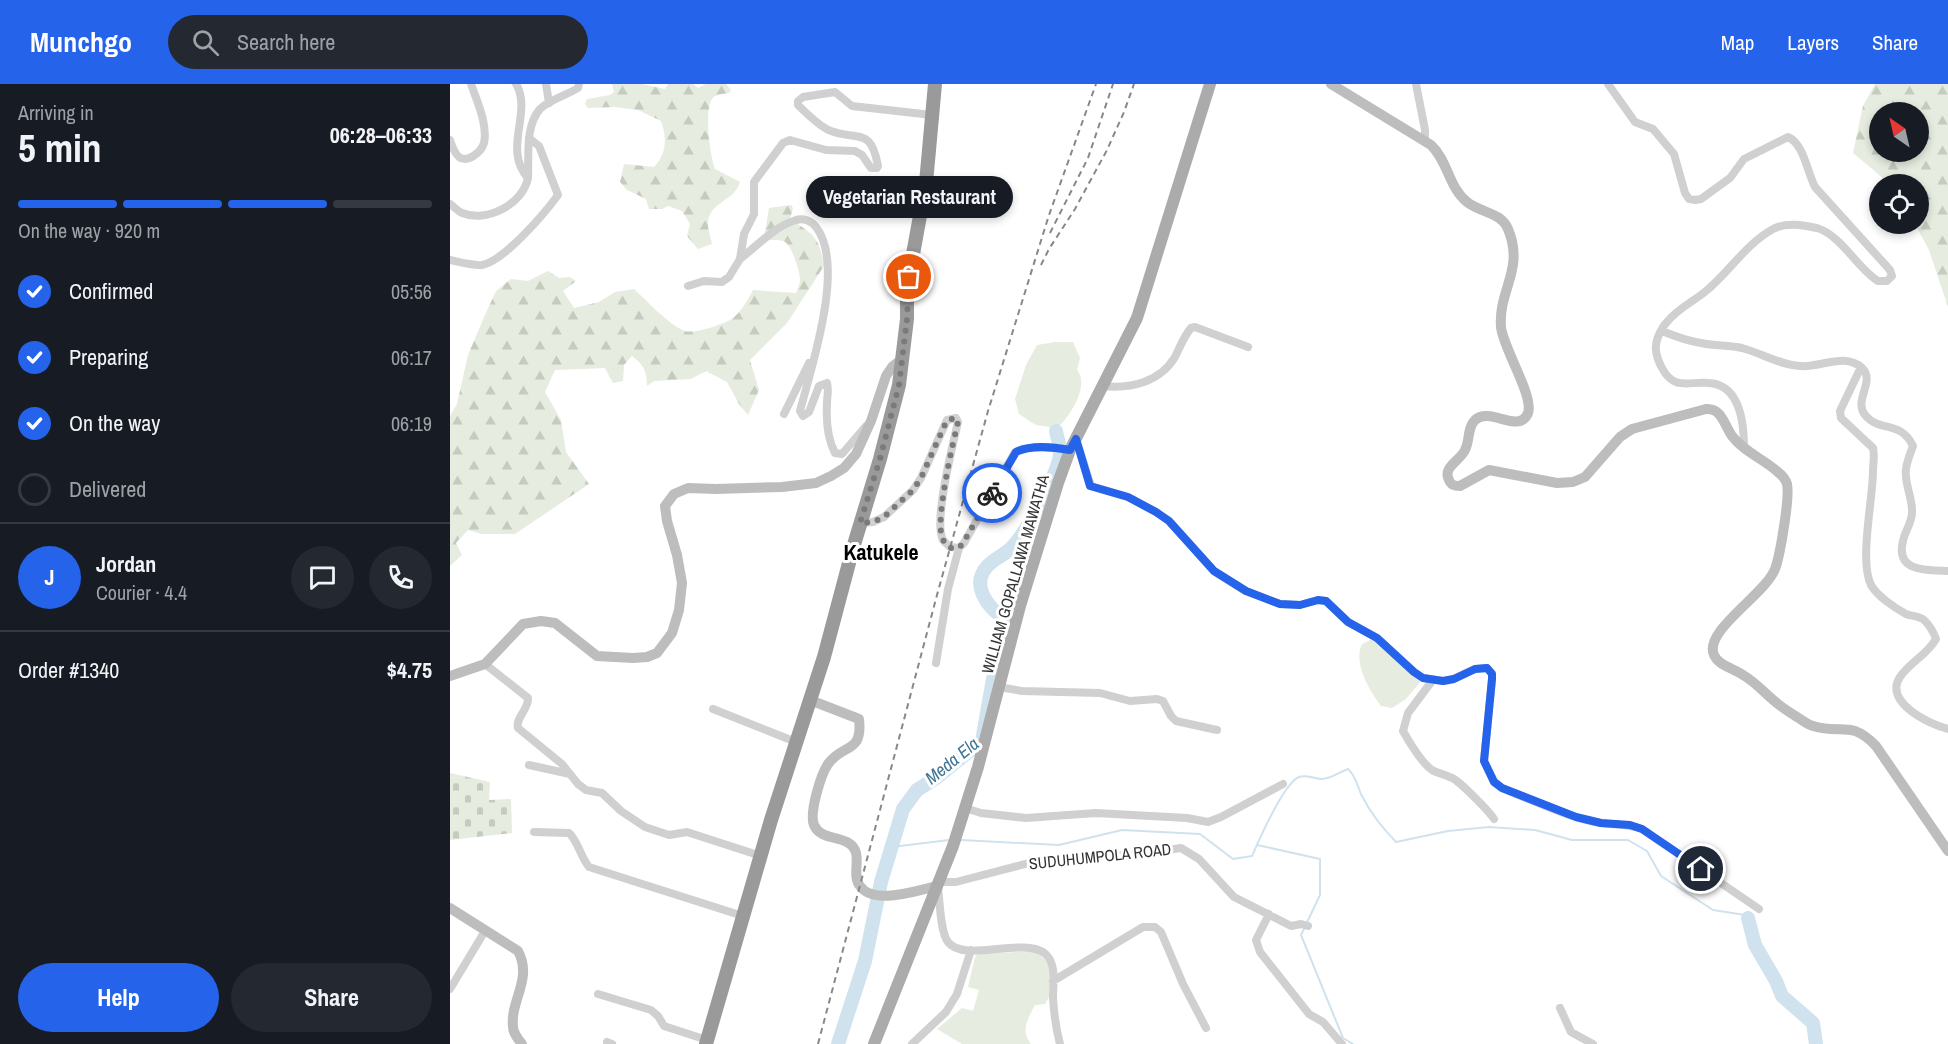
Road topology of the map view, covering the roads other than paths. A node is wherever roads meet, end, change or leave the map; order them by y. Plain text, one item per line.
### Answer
1 (471, 84) edge
2 (516, 84) edge
3 (546, 84) edge
4 (579, 84) edge
5 (935, 84) edge
6 (1210, 84) edge
7 (1331, 84) edge
8 (1416, 84) edge
9 (1608, 84) edge
10 (549, 103) junction
11 (932, 115) junction
12 (529, 138) junction
13 (450, 140) edge
14 (1425, 141) junction
15 (528, 178) junction
16 (450, 204) edge
17 (450, 260) edge
18 (740, 260) junction
19 (688, 286) dead end
20 (1662, 331) junction
21 (1248, 347) dead end
22 (815, 351) junction
23 (902, 359) junction
24 (1861, 367) junction
25 (1103, 386) junction
26 (784, 414) dead end
27 (872, 421) junction
28 (1067, 447) junction
29 (1744, 448) junction
30 (860, 523) junction
31 (959, 548) junction
32 (1948, 571) edge
33 (936, 663) dead end
34 (485, 664) junction
35 (450, 676) edge
36 (1432, 681) junction
37 (999, 687) junction
38 (810, 700) junction
39 (713, 708) dead end
40 (1948, 729) edge
41 (1217, 730) dead end
42 (796, 742) junction
43 (529, 765) dead end
44 (570, 774) junction
45 (1282, 784) dead end
46 (964, 809) junction
47 (1494, 819) dead end
48 (534, 832) dead end
49 (1948, 851) edge
50 (761, 856) junction
51 (939, 884) junction
52 (450, 908) edge
53 (1759, 909) dead end
54 (1269, 914) junction
55 (743, 916) junction
56 (1305, 925) dead end
57 (485, 931) junction
58 (971, 950) junction
59 (1053, 981) junction
60 (450, 989) edge
61 (598, 994) dead end
62 (1560, 1008) dead end
63 (1206, 1028) dead end
64 (706, 1042) edge
65 (522, 1044) edge
66 (874, 1044) edge
67 (912, 1044) edge
68 (1060, 1044) edge
69 (1342, 1044) edge
70 (1593, 1044) edge

1 - 13 street
2 - 15 street
3 - 10 street
4 - 10 street
5 - 11 highway
6 - 25 main road, WILLIAM GOPALLAWA MAWATHA
7 - 14 street
8 - 14 street
9 - 20 street
10 - 12 street
11 - 18 street
11 - 23 highway
12 - 15 street
12 - 17 street
14 - 29 street
15 - 16 street
18 - 19 street
18 - 22 street
20 - 24 street
20 - 29 street
21 - 25 street
22 - 26 street
22 - 27 street
23 - 27 street
23 - 30 highway
24 - 32 street
24 - 40 street
25 - 28 main road, WILLIAM GOPALLAWA MAWATHA
27 - 34 street
28 - 31 street
28 - 36 street
28 - 37 main road, WILLIAM GOPALLAWA MAWATHA
29 - 49 street
30 - 31 street
30 - 38 highway
31 - 33 street
34 - 35 street
34 - 44 street
36 - 47 street
36 - 53 street
37 - 41 street
37 - 46 main road, WILLIAM GOPALLAWA MAWATHA
38 - 42 highway
38 - 51 street
39 - 42 street
42 - 50 highway
43 - 44 street
44 - 50 street
45 - 46 street
46 - 51 main road, WILLIAM GOPALLAWA MAWATHA
48 - 55 street
50 - 55 highway
51 - 54 street, SUDUHUMPOLA ROAD
51 - 58 street
51 - 66 main road, WILLIAM GOPALLAWA MAWATHA
52 - 57 street
54 - 56 street, SUDUHUMPOLA ROAD
54 - 69 street
55 - 64 highway
57 - 60 street
57 - 65 street
58 - 59 street
58 - 67 street
59 - 63 street
59 - 68 street
61 - 64 street
62 - 70 street

